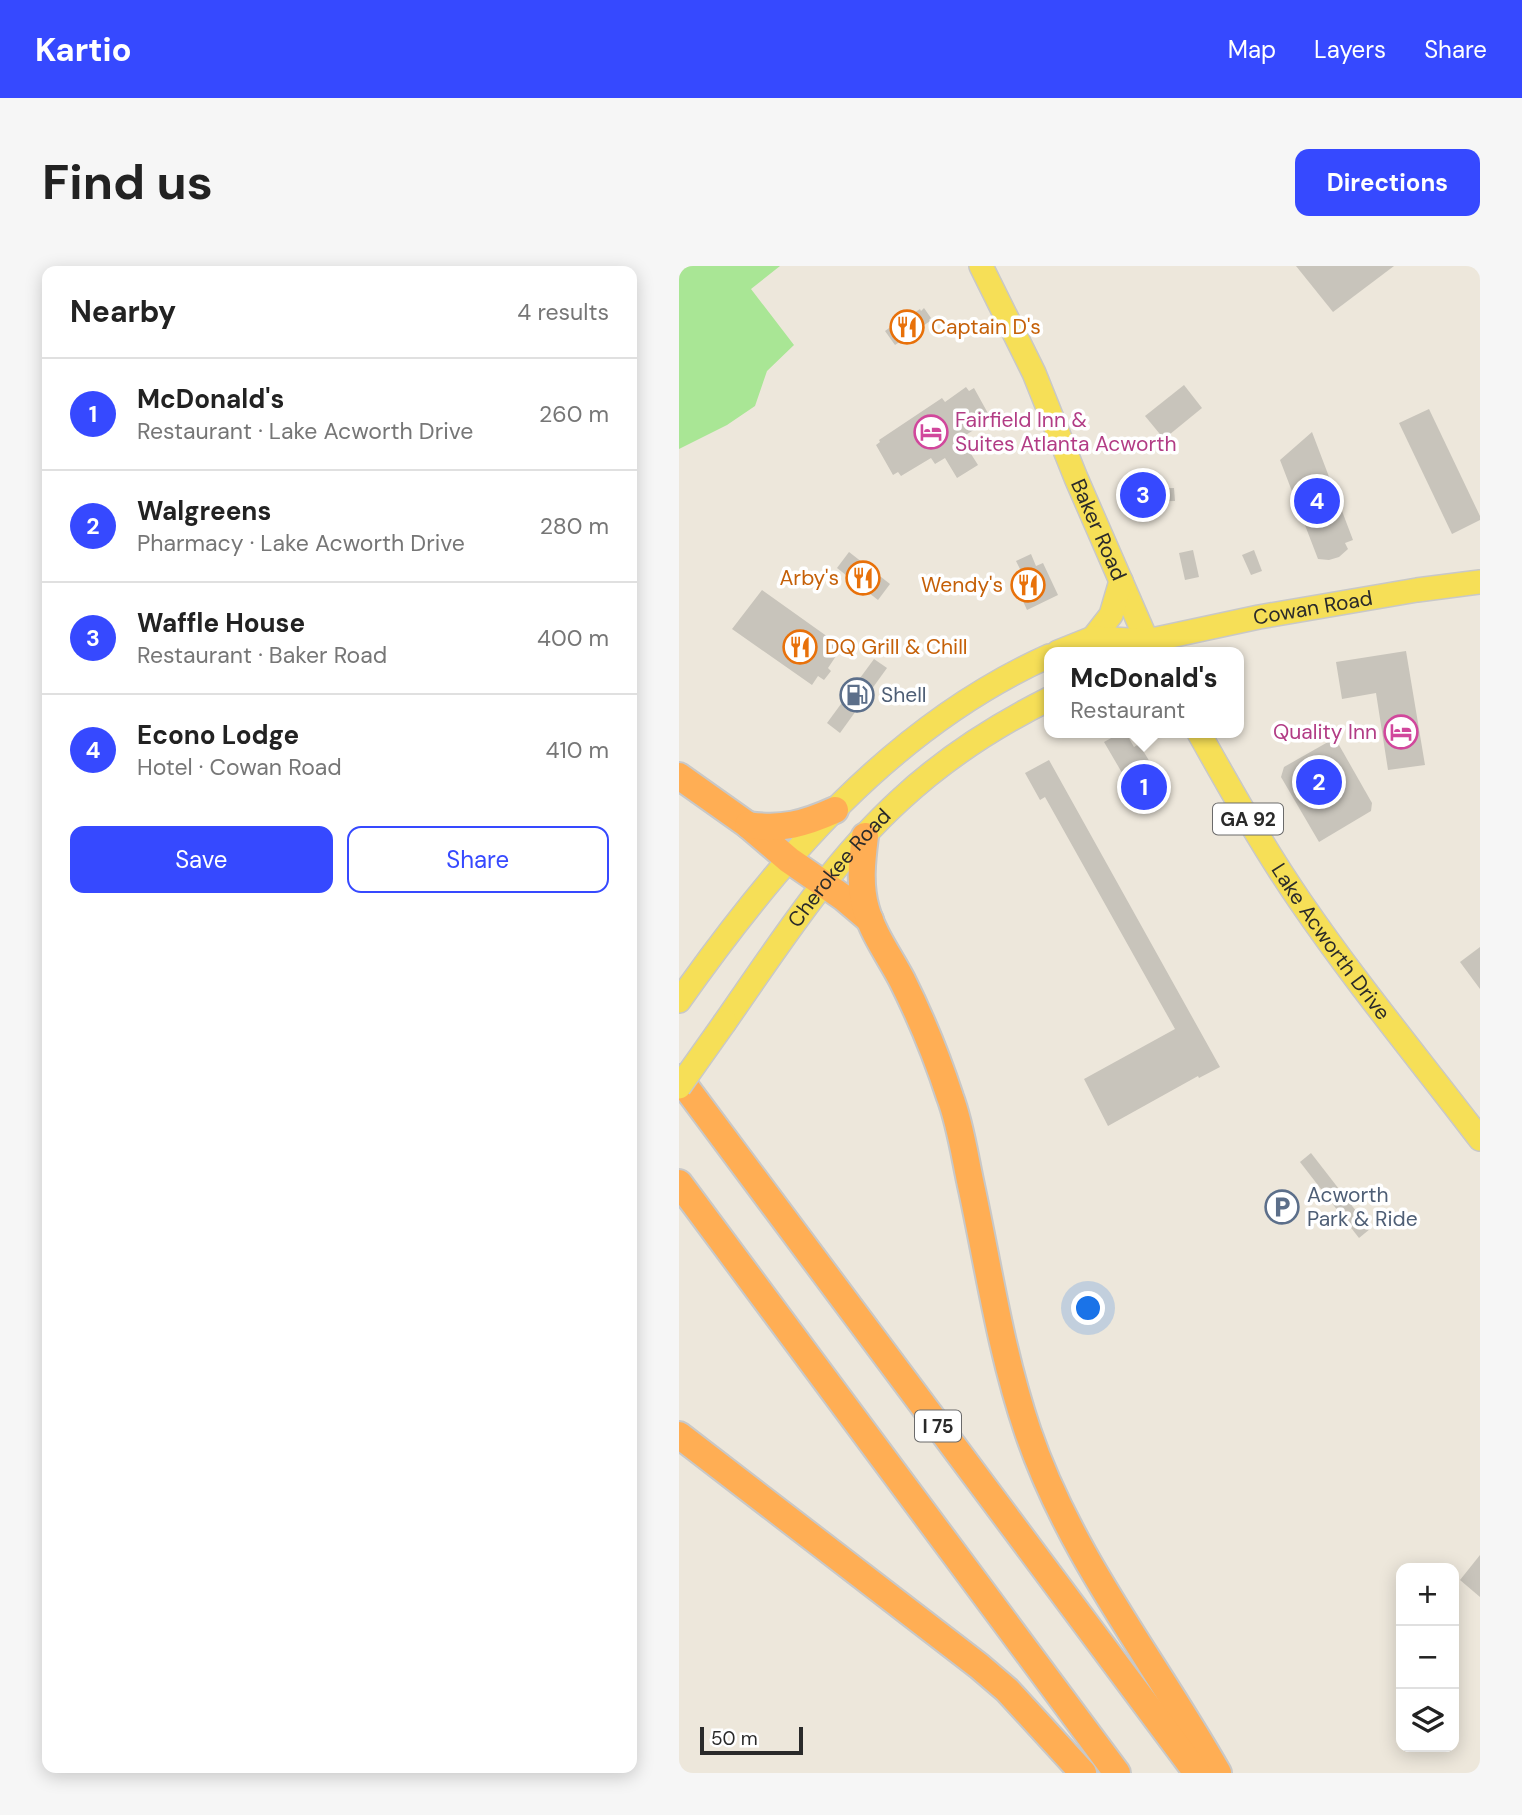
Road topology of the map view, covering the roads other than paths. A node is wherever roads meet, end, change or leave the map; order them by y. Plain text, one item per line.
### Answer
1 (981, 266) edge
2 (1121, 581) junction
3 (1480, 582) edge
4 (1093, 638) junction
5 (1070, 647) edge
6 (1139, 647) edge
7 (1144, 647) edge
8 (1148, 647) edge
9 (1044, 659) edge
10 (1044, 702) edge
11 (1202, 738) edge
12 (679, 776) edge
13 (835, 810) junction
14 (748, 825) junction
15 (865, 836) junction
16 (789, 860) junction
17 (824, 884) junction
18 (870, 920) junction
19 (679, 1001) edge
20 (679, 1079) edge
21 (679, 1087) edge
22 (1480, 1139) edge
23 (679, 1183) edge
24 (679, 1435) edge
25 (1083, 1773) edge
26 (1117, 1773) edge
27 (1197, 1773) edge
28 (1218, 1773) edge

1 - 2 main road, Baker Road
2 - 4 main road
2 - 7 main road, Baker Road
3 - 8 main road, Cowan Road
4 - 5 main road
4 - 6 main road
9 - 13 main road, Cherokee Road
10 - 15 main road, Cherokee Road
11 - 22 main road, Lake Acworth Drive / GA 92
12 - 14 highway
13 - 14 highway
13 - 16 main road, Cherokee Road
14 - 16 highway
15 - 17 main road, Cherokee Road
15 - 18 highway
16 - 17 highway
16 - 19 main road, Cherokee Road
17 - 18 highway
17 - 21 main road, Cherokee Road, bridge
18 - 28 highway
20 - 27 highway, I 75
23 - 26 highway
24 - 25 highway

